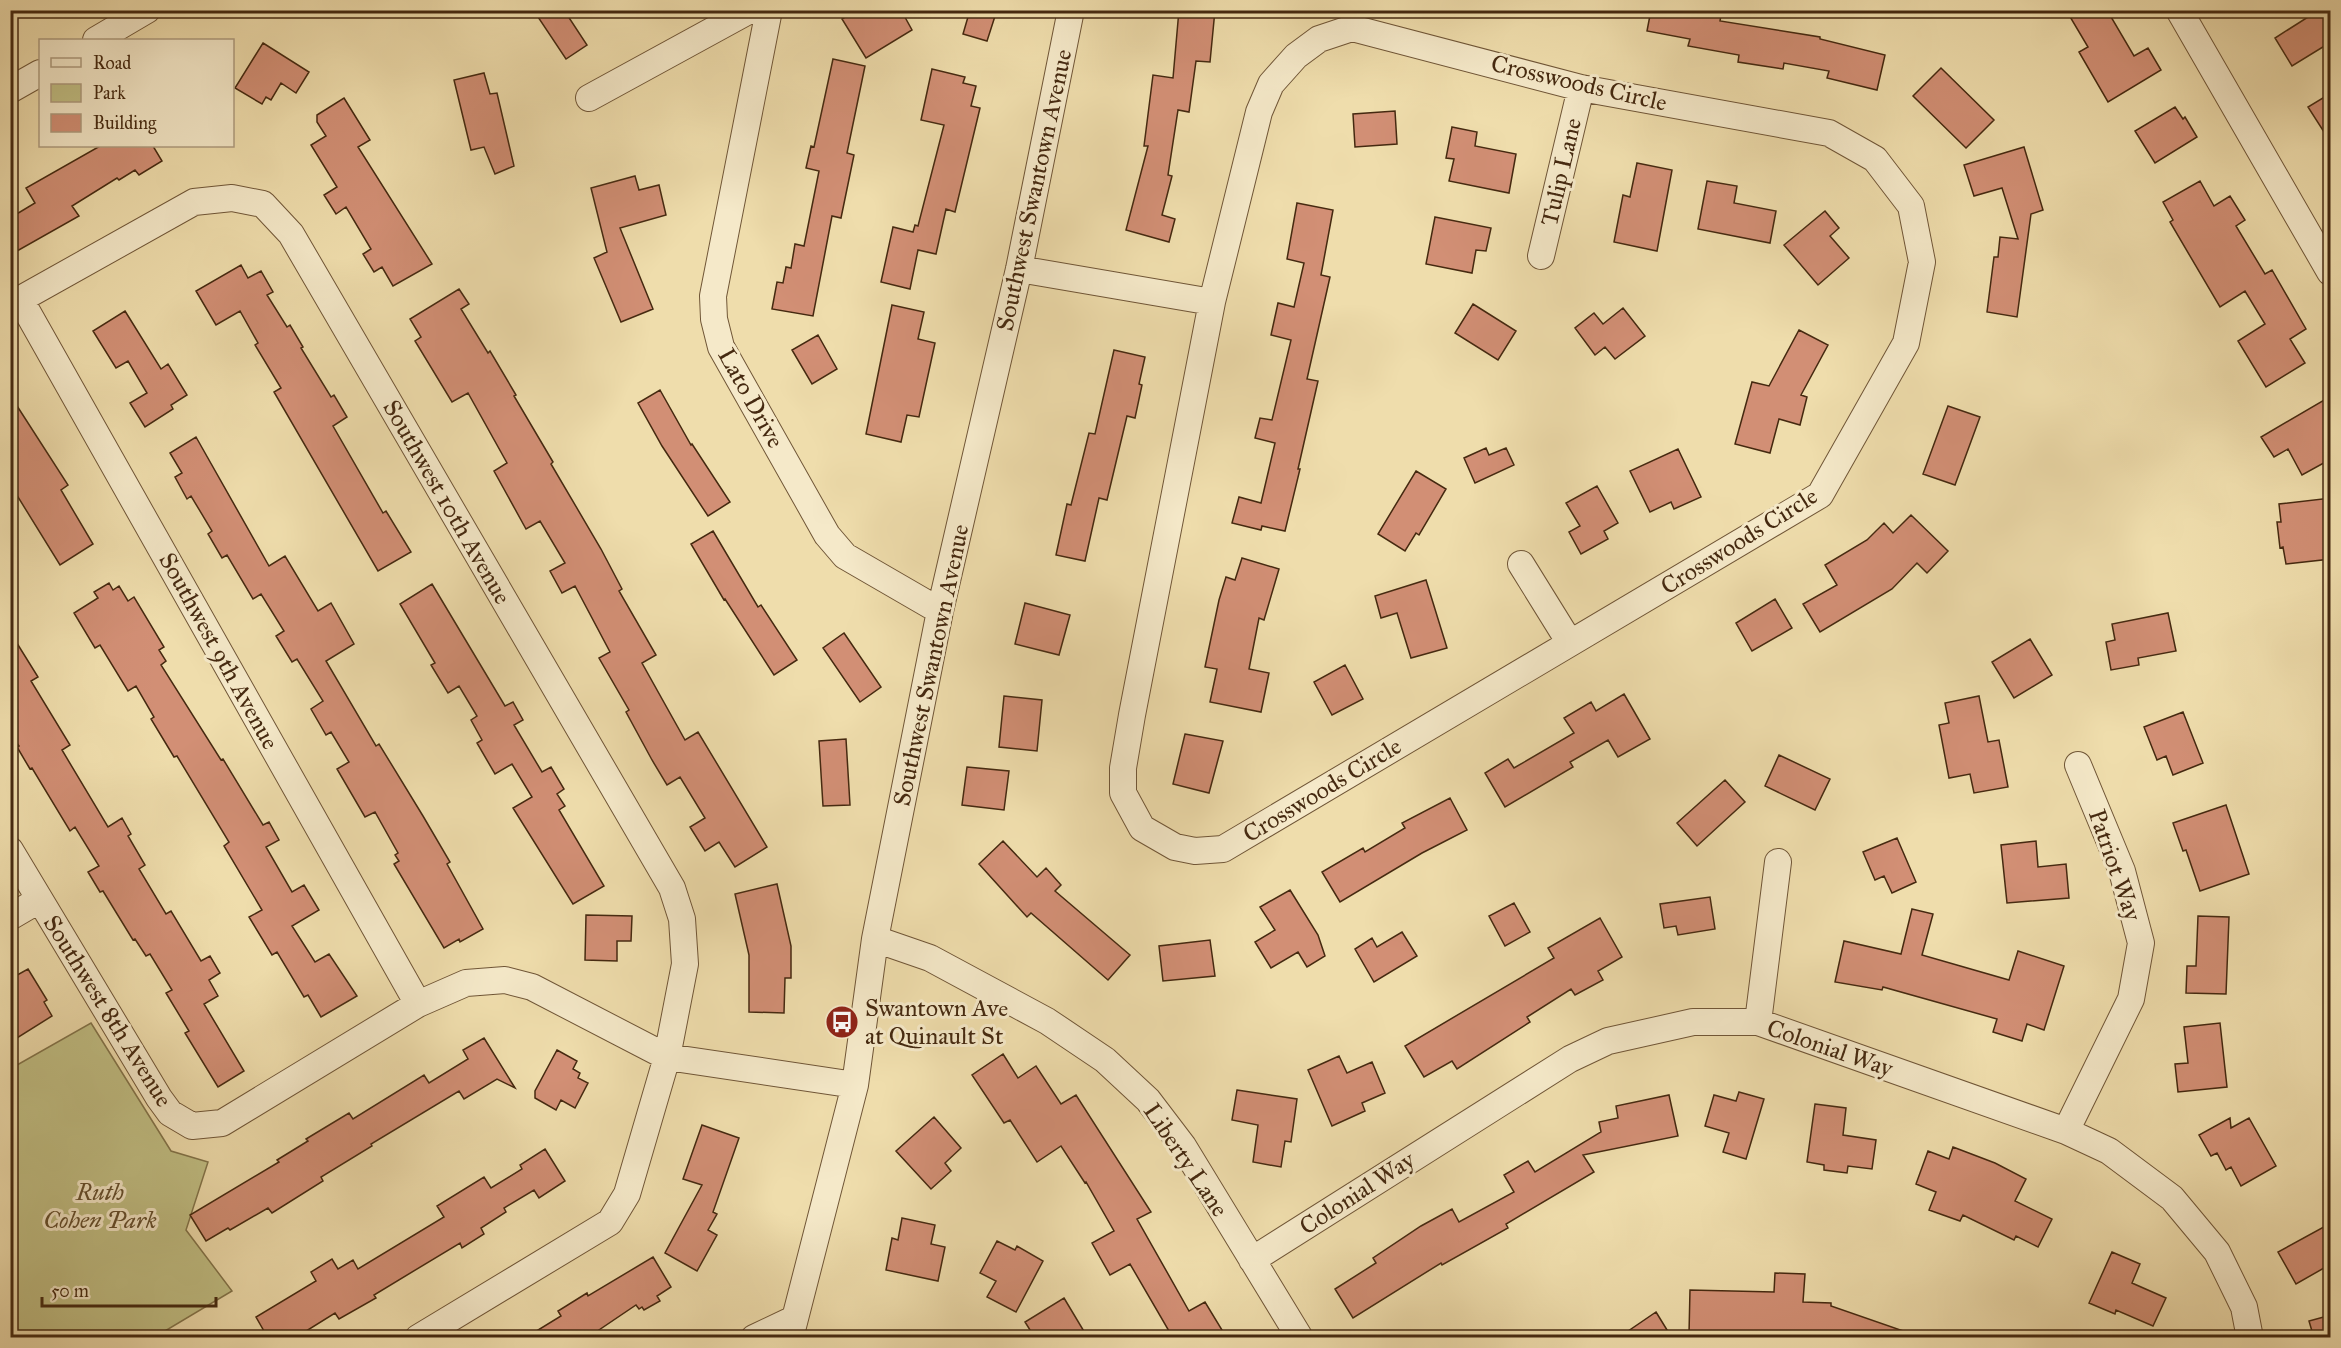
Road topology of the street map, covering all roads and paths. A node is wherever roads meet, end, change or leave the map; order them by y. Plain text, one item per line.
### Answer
1 (147, 10) edge
2 (750, 10) edge
3 (769, 10) edge
4 (1071, 10) edge
5 (2179, 10) edge
6 (1359, 19) edge
7 (98, 39) edge
8 (39, 74) edge
9 (1581, 88) junction
10 (10, 90) edge
11 (589, 98) dead end
12 (1541, 256) dead end
13 (1019, 269) junction
14 (2331, 272) edge
15 (15, 302) edge
16 (1212, 302) junction
17 (1521, 564) dead end
18 (940, 611) junction
19 (1570, 643) junction
20 (2078, 765) dead end
21 (10, 850) edge
22 (1778, 862) dead end
23 (39, 900) junction
24 (10, 917) edge
25 (875, 939) junction
26 (418, 1004) junction
27 (1758, 1022) junction
28 (666, 1057) junction
29 (855, 1085) junction
30 (2066, 1131) junction
31 (1252, 1260) junction
32 (792, 1328) edge
33 (418, 1338) edge
34 (754, 1338) edge
35 (1300, 1338) edge
36 (2250, 1338) edge

1 - 7 street
2 - 11 street
3 - 18 street, Lato Drive
4 - 13 street, Southwest Swantown Avenue
5 - 14 street
6 - 9 street, Crosswoods Circle
6 - 16 street, Crosswoods Circle
8 - 10 street
9 - 12 street, Tulip Lane
9 - 19 street, Crosswoods Circle
13 - 16 street
13 - 18 street, Southwest Swantown Avenue
15 - 26 street, Southwest 9th Avenue
15 - 28 street, Southwest 10th Avenue
16 - 19 street, Crosswoods Circle
17 - 19 street
18 - 25 street, Southwest Swantown Avenue
20 - 30 street, Patriot Way
21 - 23 street, Southwest 8th Avenue
22 - 27 street
23 - 24 street
23 - 26 street, Southwest 8th Avenue
25 - 29 street, Southwest Swantown Avenue
25 - 31 street, Liberty Lane
26 - 28 street, Southwest 8th Avenue
27 - 30 street, Colonial Way
27 - 31 street, Colonial Way
28 - 29 street, Southwest 8th Avenue
28 - 33 street, Southwest 10th Avenue
29 - 32 street, Southwest Swantown Avenue
30 - 36 street, Colonial Way
31 - 35 street, Liberty Lane
32 - 34 street

